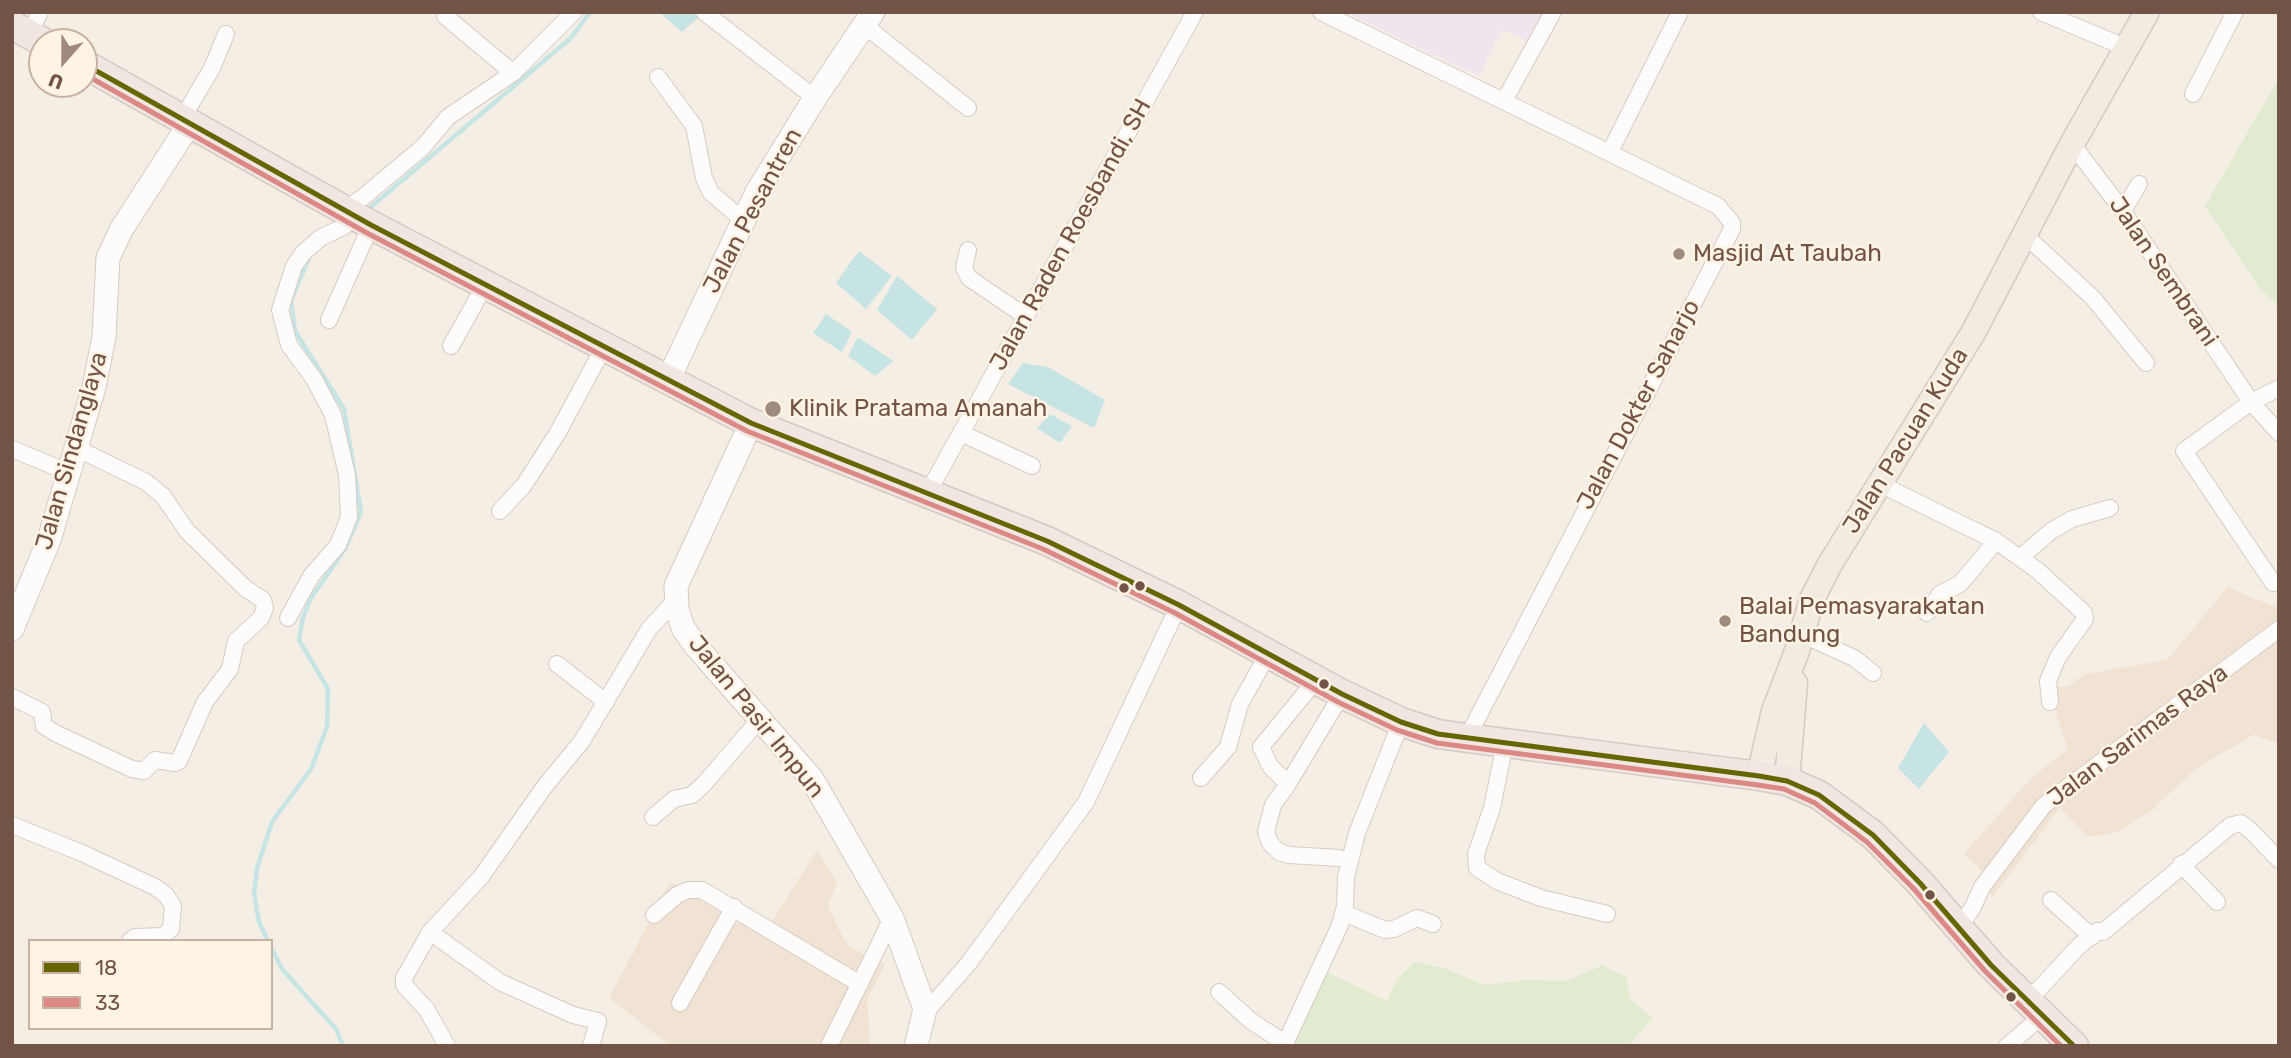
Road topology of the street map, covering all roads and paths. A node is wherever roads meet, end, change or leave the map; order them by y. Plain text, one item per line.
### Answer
1 (574, 12) edge
2 (704, 12) edge
3 (1195, 12) edge
4 (1321, 12) edge
5 (1553, 12) edge
6 (1680, 12) edge
7 (2041, 12) edge
8 (2147, 12) edge
9 (2235, 12) edge
10 (445, 16) dead end
11 (869, 19) edge
12 (226, 34) dead end
13 (2127, 48) junction
14 (98, 72) edge
15 (513, 73) junction
16 (658, 77) dead end
17 (2193, 94) dead end
18 (815, 98) junction
19 (1504, 101) junction
20 (968, 108) dead end
21 (186, 121) junction
22 (2072, 144) junction
23 (1610, 152) junction
24 (2139, 184) dead end
25 (2123, 211) junction
26 (358, 217) junction
27 (744, 220) junction
28 (2026, 236) junction
29 (968, 250) dead end
30 (485, 285) junction
31 (1025, 316) junction
32 (329, 320) dead end
33 (451, 345) dead end
34 (604, 346) junction
35 (2146, 363) dead end
36 (668, 380) junction
37 (2279, 388) edge
38 (2252, 402) junction
39 (751, 423) junction
40 (961, 433) junction
41 (2279, 433) edge
42 (76, 447) junction
43 (12, 449) edge
44 (1032, 466) dead end
45 (68, 472) junction
46 (1880, 484) junction
47 (927, 494) junction
48 (2110, 508) dead end
49 (500, 511) dead end
50 (1996, 541) junction
51 (2021, 557) junction
52 (2273, 583) dead end
53 (675, 601) junction
54 (1179, 606) junction
55 (1927, 613) dead end
56 (288, 618) dead end
57 (12, 629) edge
58 (2279, 629) edge
59 (1799, 642) junction
60 (1268, 654) junction
61 (557, 664) dead end
62 (1873, 673) dead end
63 (1316, 680) junction
64 (1342, 694) junction
65 (12, 697) edge
66 (606, 702) junction
67 (2050, 702) dead end
68 (760, 719) junction
69 (1401, 722) junction
70 (1467, 738) junction
71 (1505, 743) junction
72 (1759, 775) junction
73 (1201, 778) dead end
74 (1787, 780) junction
75 (2076, 782) junction
76 (1287, 784) junction
77 (653, 817) dead end
78 (12, 825) edge
79 (2274, 855) edge
80 (1339, 859) dead end
81 (2181, 864) junction
82 (2051, 900) dead end
83 (2217, 902) dead end
84 (734, 907) junction
85 (1344, 913) junction
86 (1607, 914) dead end
87 (654, 915) dead end
88 (892, 918) junction
89 (1966, 918) junction
90 (1433, 924) dead end
91 (430, 932) junction
92 (2092, 937) junction
93 (132, 939) edge
94 (860, 984) junction
95 (1219, 992) dead end
96 (680, 1003) dead end
97 (2034, 1010) junction
98 (925, 1013) junction
99 (1285, 1044) edge
100 (447, 1046) edge
101 (592, 1046) edge
102 (830, 1046) edge
103 (916, 1046) edge
104 (2007, 1046) edge
105 (2074, 1046) edge

1 - 15 street
2 - 18 street
3 - 31 street, Jalan Raden Roesbandi, SH
4 - 19 street, Jalan Dokter Saharjo
5 - 19 street
6 - 23 street
7 - 13 street
8 - 13 main road, Jalan Pacuan Kuda
9 - 17 street
10 - 15 street
11 - 18 street, Jalan Pesantren
11 - 20 street
12 - 21 street
13 - 22 main road, Jalan Pacuan Kuda
14 - 21 highway
15 - 26 street
16 - 27 street
18 - 27 street, Jalan Pesantren
19 - 23 street, Jalan Dokter Saharjo
21 - 26 highway
21 - 42 street, Jalan Sindanglaya
22 - 25 street, Jalan Sembrani
22 - 28 main road, Jalan Pacuan Kuda
23 - 70 street, Jalan Dokter Saharjo
24 - 25 street
25 - 38 street, Jalan Sembrani
26 - 30 highway
26 - 32 street
26 - 56 street
27 - 36 street, Jalan Pesantren
28 - 35 street
28 - 46 main road, Jalan Pacuan Kuda
29 - 31 street
30 - 33 street
30 - 34 highway
31 - 40 street, Jalan Raden Roesbandi, SH
34 - 36 highway
34 - 49 street
36 - 39 highway
37 - 38 street
38 - 41 street, Jalan Sembrani
38 - 52 street
39 - 47 highway
39 - 53 street
40 - 44 street
40 - 47 street, Jalan Raden Roesbandi, SH
42 - 45 street, Jalan Sindanglaya
42 - 65 street
43 - 45 street
45 - 57 street, Jalan Sindanglaya
46 - 50 street
46 - 59 main road, Jalan Pacuan Kuda
47 - 54 highway
48 - 51 street
50 - 51 street
50 - 55 street
51 - 67 street
53 - 66 street
53 - 68 street, Jalan Pasir Impun
54 - 60 highway
54 - 98 street
58 - 75 street, Jalan Sarimas Raya
59 - 62 street
59 - 72 main road, Jalan Pacuan Kuda
59 - 74 main road, Jalan Pacuan Kuda
60 - 63 highway
60 - 73 street
61 - 66 street
63 - 64 highway
63 - 76 street
64 - 69 highway
64 - 76 street
66 - 91 street
68 - 77 street
68 - 88 street, Jalan Pasir Impun
69 - 70 highway
69 - 85 street
70 - 71 highway
71 - 72 highway
71 - 86 street
72 - 74 highway
74 - 89 highway
75 - 89 street
75 - 89 street, Jalan Sarimas Raya
76 - 80 street
78 - 93 street
79 - 81 street
81 - 83 street
81 - 92 street
82 - 92 street
84 - 87 street
84 - 94 street
84 - 96 street
85 - 90 street
85 - 99 street
88 - 94 street
88 - 98 street, Jalan Pasir Impun
89 - 97 highway
91 - 100 street
91 - 101 street
92 - 97 street
94 - 102 street
95 - 99 street
97 - 104 street
97 - 105 highway
98 - 103 street

